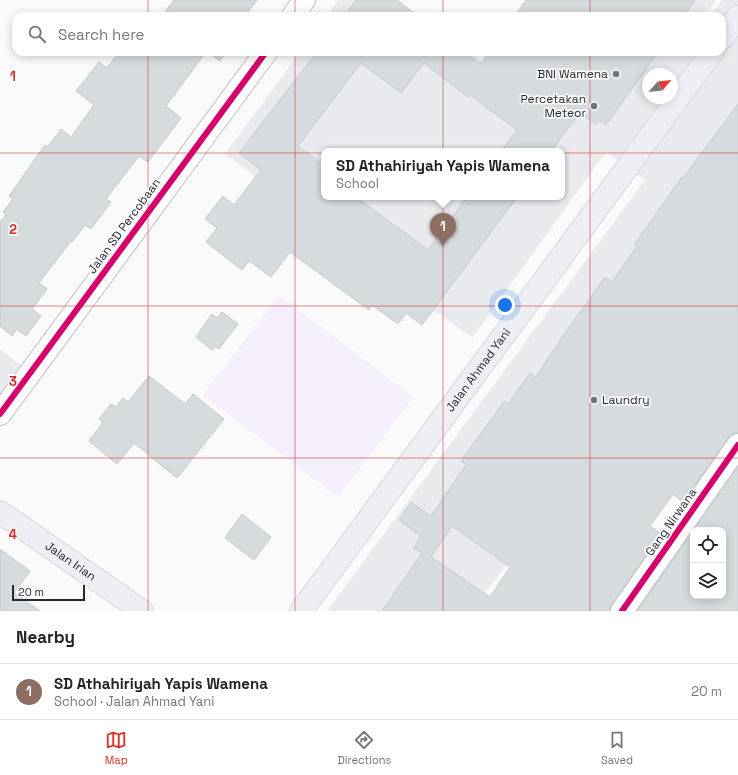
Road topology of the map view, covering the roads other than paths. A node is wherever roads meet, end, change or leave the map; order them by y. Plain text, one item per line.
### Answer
1 (304, 0) edge
2 (296, 12) edge
3 (738, 17) edge
4 (726, 33) edge
5 (263, 56) edge
6 (709, 56) edge
7 (0, 414) edge
8 (738, 445) edge
9 (0, 512) edge
10 (142, 611) edge
11 (301, 611) edge
12 (622, 611) edge

1 - 2 street
3 - 4 main road
5 - 7 street, Jalan SD Percobaan
6 - 11 main road, Jalan Ahmad Yani
8 - 12 street, Gang Nirwana
9 - 10 main road, Jalan Irian

